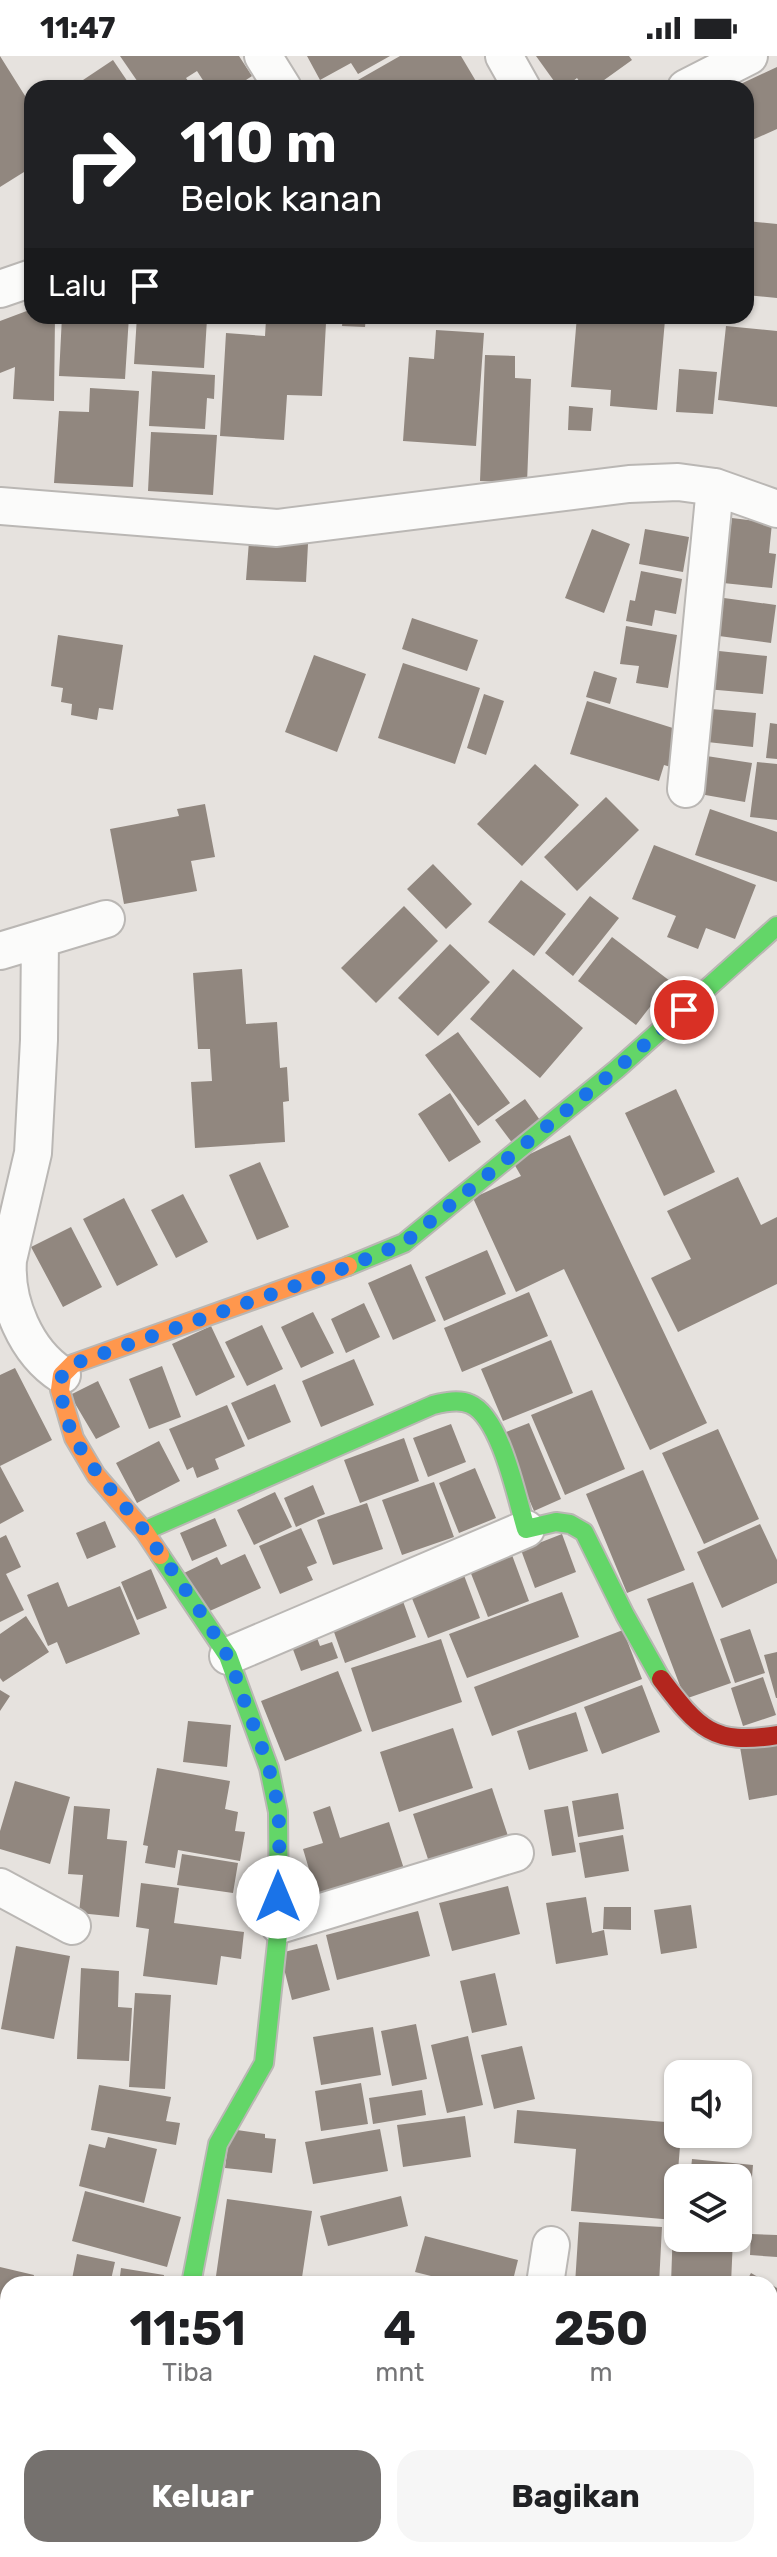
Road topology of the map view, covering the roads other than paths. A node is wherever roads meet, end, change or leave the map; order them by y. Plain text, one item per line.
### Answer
1 (263, 56) edge
2 (504, 56) edge
3 (749, 56) edge
4 (278, 80) edge
5 (518, 80) edge
6 (702, 80) edge
7 (24, 281) edge
8 (0, 289) edge
9 (715, 487) junction
10 (0, 506) edge
11 (777, 509) edge
12 (686, 789) dead end
13 (106, 919) dead end
14 (777, 926) edge
15 (40, 939) junction
16 (0, 951) edge
17 (62, 1375) junction
18 (526, 1529) junction
19 (144, 1531) junction
20 (228, 1656) junction
21 (777, 1735) edge
22 (515, 1853) dead end
23 (0, 1887) edge
24 (279, 1925) junction
25 (72, 1926) dead end
26 (551, 2245) dead end
27 (193, 2276) edge
28 (546, 2276) edge

1 - 4 street
2 - 5 street
3 - 6 street
7 - 8 street
9 - 10 street
9 - 11 street
9 - 12 street
13 - 15 street
14 - 17 street
15 - 16 street
15 - 17 street
17 - 19 street
18 - 19 street
18 - 20 street
18 - 21 street
19 - 20 street
20 - 24 street
22 - 24 street
23 - 25 street
24 - 27 street
26 - 28 street

